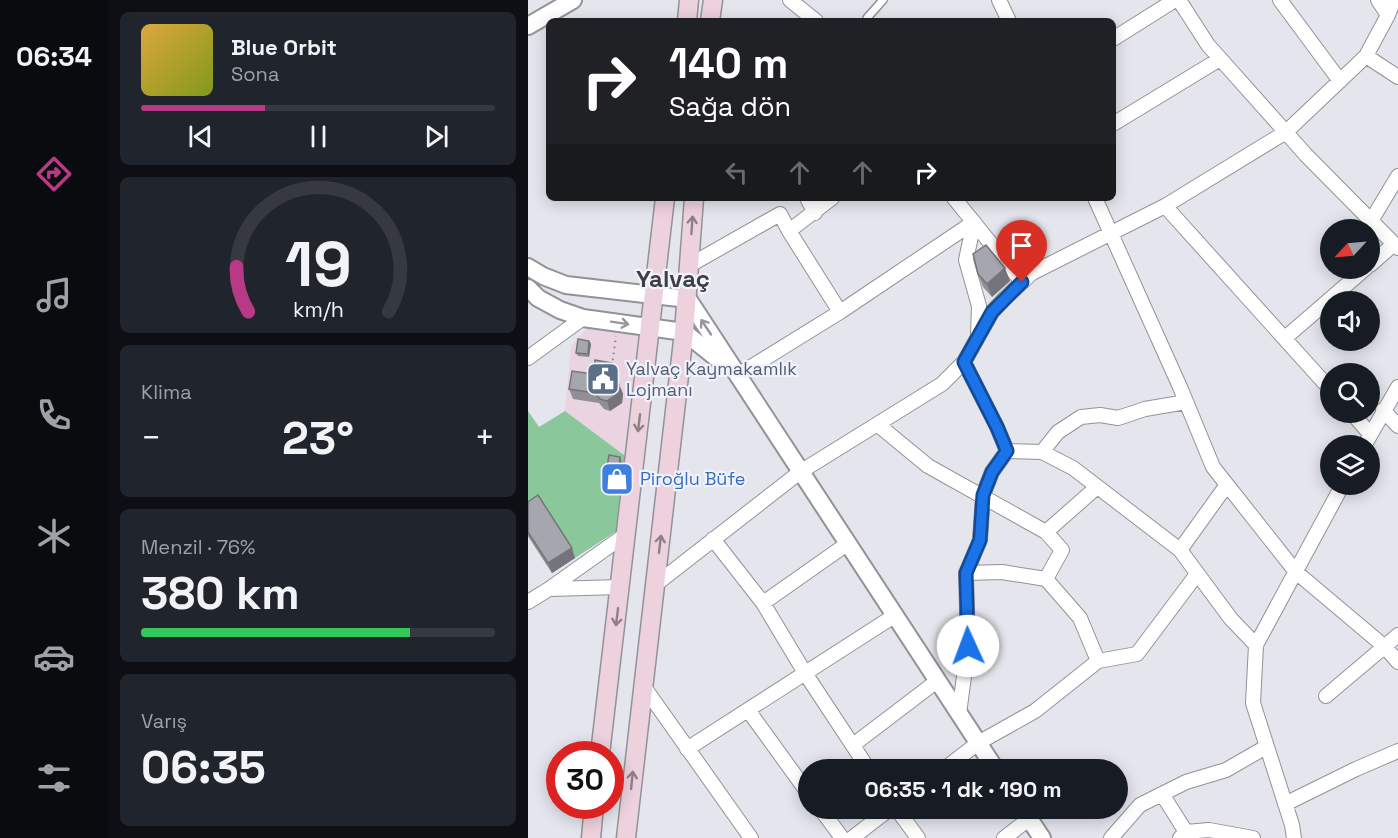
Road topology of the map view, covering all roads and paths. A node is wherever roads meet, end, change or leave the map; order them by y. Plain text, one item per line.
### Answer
1 (573, 0) edge
2 (689, 0) edge
3 (713, 0) edge
4 (790, 0) edge
5 (883, 0) edge
6 (999, 0) edge
7 (1177, 0) edge
8 (1280, 0) edge
9 (1378, 0) edge
10 (1394, 0) edge
11 (1388, 15) junction
12 (687, 18) edge
13 (710, 18) edge
14 (812, 18) edge
15 (867, 18) edge
16 (1008, 18) edge
17 (528, 26) edge
18 (1116, 37) edge
19 (1366, 56) junction
20 (1220, 59) junction
21 (1398, 77) edge
22 (1340, 81) junction
23 (1116, 122) edge
24 (1286, 132) junction
25 (1398, 176) edge
26 (665, 201) edge
27 (694, 201) edge
28 (809, 201) edge
29 (829, 201) edge
30 (956, 201) edge
31 (1097, 201) edge
32 (1165, 206) junction
33 (815, 213) junction
34 (1369, 219) edge
35 (1372, 219) edge
36 (974, 222) junction
37 (1380, 230) edge
38 (789, 231) junction
39 (1112, 231) junction
40 (1396, 246) edge
41 (1380, 258) edge
42 (690, 265) junction
43 (528, 267) edge
44 (1353, 279) edge
45 (1022, 282) junction
46 (528, 288) edge
47 (653, 296) junction
48 (687, 300) junction
49 (840, 312) junction
50 (583, 318) junction
51 (617, 322) junction
52 (650, 328) junction
53 (684, 332) junction
54 (978, 338) junction
55 (1285, 338) junction
56 (528, 358) edge
57 (964, 362) junction
58 (611, 372) edge
59 (738, 375) junction
60 (1320, 378) edge
61 (1398, 387) edge
62 (1186, 402) junction
63 (1383, 410) junction
64 (877, 424) junction
65 (1398, 426) edge
66 (1370, 435) edge
67 (1007, 451) junction
68 (1042, 452) junction
69 (800, 472) junction
70 (1226, 486) junction
71 (1096, 487) junction
72 (983, 495) junction
73 (1337, 495) edge
74 (1046, 532) junction
75 (626, 535) junction
76 (713, 539) junction
77 (847, 544) junction
78 (1180, 550) junction
79 (1296, 572) junction
80 (966, 573) junction
81 (1197, 574) junction
82 (1046, 579) junction
83 (655, 585) junction
84 (620, 587) junction
85 (549, 589) junction
86 (528, 602) edge
87 (763, 603) junction
88 (894, 616) junction
89 (1398, 635) edge
90 (1256, 645) junction
91 (1385, 647) junction
92 (1098, 661) junction
93 (1398, 662) edge
94 (805, 673) junction
95 (937, 681) junction
96 (642, 684) junction
97 (1326, 696) dead end
98 (748, 710) junction
99 (959, 714) junction
100 (602, 741) edge
101 (978, 743) junction
102 (852, 745) junction
103 (1266, 747) junction
104 (687, 749) junction
105 (1398, 751) edge
106 (862, 759) edge
107 (957, 759) edge
108 (989, 759) edge
109 (798, 779) edge
110 (1162, 794) junction
111 (1285, 804) junction
112 (593, 819) edge
113 (828, 819) edge
114 (877, 819) edge
115 (904, 819) edge
116 (1021, 819) edge
117 (1029, 819) edge
118 (1183, 835) edge
119 (591, 838) edge
120 (626, 838) edge
121 (751, 838) edge
122 (842, 838) edge
123 (852, 838) edge
124 (918, 838) edge
125 (1004, 838) edge
126 (1042, 838) edge
127 (1111, 838) edge
128 (1252, 838) edge
129 (1294, 838) edge

1 - 17 street
2 - 12 main road
3 - 13 main road
4 - 14 street
5 - 15 lane
6 - 16 street
7 - 18 street
7 - 20 street
8 - 22 street
9 - 11 street
10 - 11 street
11 - 19 street
19 - 21 street
19 - 22 street
20 - 23 street
20 - 24 street
22 - 24 street
24 - 32 street
24 - 34 street
25 - 35 street
26 - 47 main road
42 -> 27 main road
28 - 33 street
29 - 33 street
30 - 36 street
31 - 39 street
32 - 39 street
32 - 55 street
33 - 38 street
36 - 45 street
36 - 49 street
36 - 54 street
37 - 40 street
38 - 42 street
38 - 49 street
39 - 45 street
39 - 62 street
40 - 41 street
42 - 48 main road
43 - 47 street
44 - 55 street
45 - 54 street
46 - 50 street
47 - 48 street
47 - 52 main road
48 - 53 main road
59 -> 48 street
49 - 59 street
50 - 51 street
50 - 56 street
51 -> 52 street
51 - 58 path
52 - 53 street
52 -> 75 main road
53 - 59 street
83 -> 53 main road
54 - 57 street
55 - 60 street
57 - 64 street
57 - 67 street
59 - 69 street
61 - 63 street
62 - 68 street
62 - 70 street
63 - 65 street
63 - 66 street
64 - 69 street
64 - 72 street
67 - 68 street
67 - 72 street
68 - 71 street
69 - 76 street
69 - 77 street
70 - 78 street
70 - 79 street
71 - 74 street
71 - 78 street
72 - 74 street
72 - 80 street
73 - 79 street
74 - 82 street
75 - 84 main road
75 - 85 street
76 - 83 street
76 - 87 street
77 - 87 street
77 - 88 street
78 - 81 street
79 - 90 street
79 - 91 street
80 - 82 street
80 - 99 street
81 - 90 street
81 - 92 street
82 - 92 street
83 - 96 main road
84 - 85 street
84 -> 100 main road
85 - 86 street
87 - 94 street
88 - 94 street
88 - 95 street
89 - 91 street
90 - 103 street
91 - 93 street
91 - 97 street
92 - 101 street
94 - 98 street
94 - 102 street
95 - 99 street
95 - 102 street
96 - 104 street
120 -> 96 main road
98 - 104 street
98 - 109 street
99 - 101 street
101 - 107 street
101 - 108 street
102 - 106 street
103 - 110 street
103 - 111 street
104 - 121 street
105 - 111 street
110 - 118 street
110 - 127 street
111 - 129 street
112 - 119 main road
113 - 122 street
114 - 123 street
115 - 124 street
116 - 125 street
117 - 126 street
118 - 128 street

